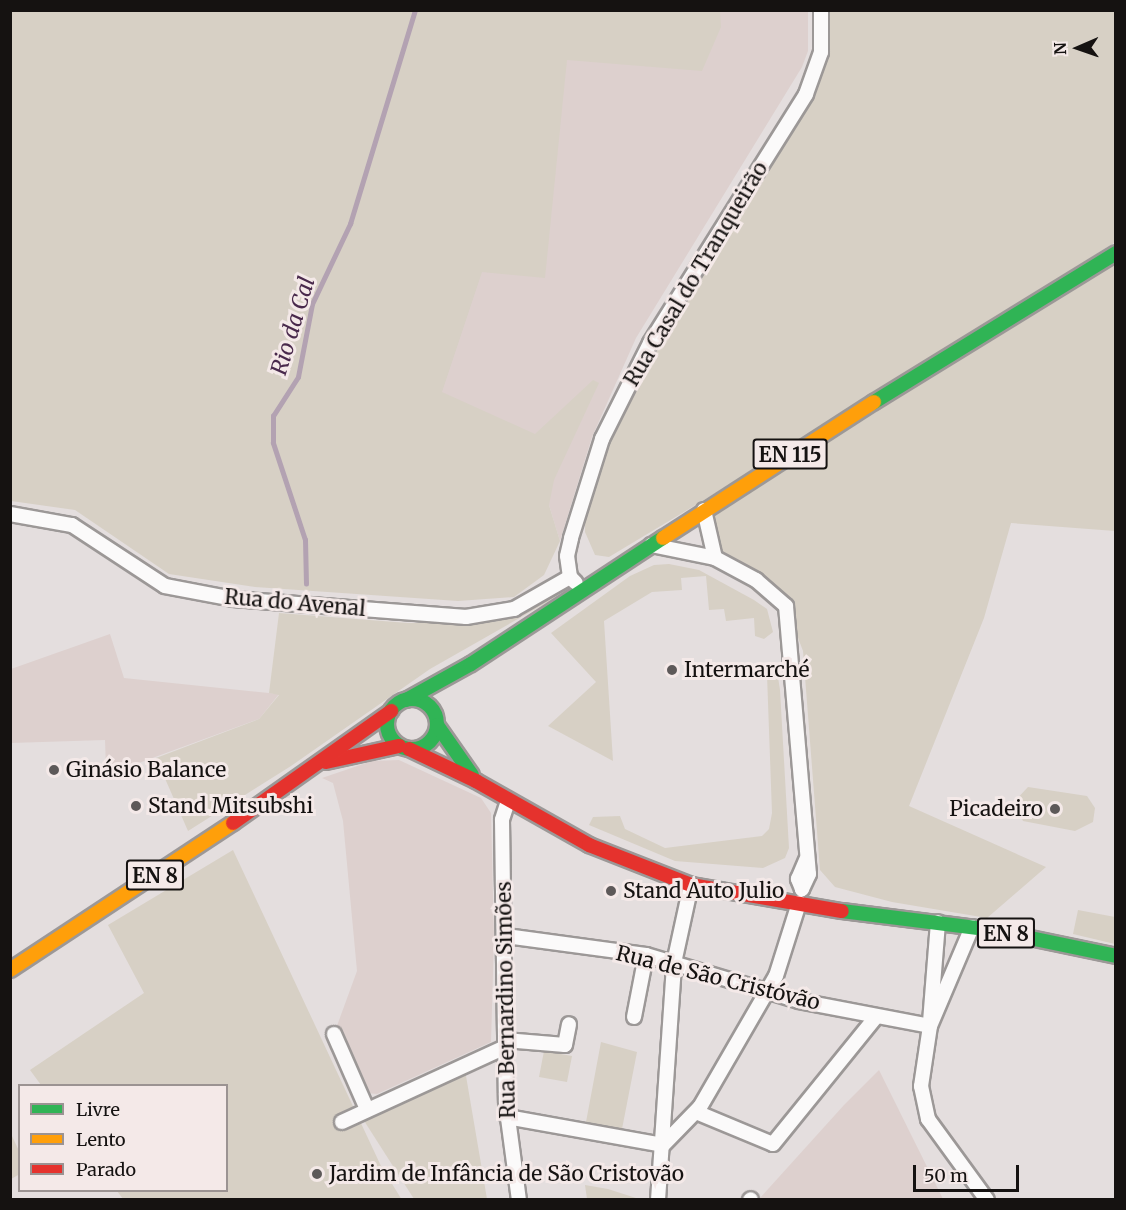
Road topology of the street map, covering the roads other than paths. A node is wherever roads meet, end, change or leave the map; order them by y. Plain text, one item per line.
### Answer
1 (821, 10) edge
2 (1116, 253) edge
3 (704, 510) junction
4 (10, 514) edge
5 (650, 545) junction
6 (716, 558) junction
7 (570, 577) junction
8 (584, 592) junction
9 (471, 664) junction
10 (406, 700) junction
11 (391, 711) junction
12 (436, 720) junction
13 (404, 747) junction
14 (318, 764) junction
15 (476, 781) junction
16 (508, 801) junction
17 (684, 881) junction
18 (757, 881) dead end
19 (779, 885) dead end
20 (802, 889) junction
21 (799, 903) junction
22 (896, 916) junction
23 (938, 922) junction
24 (972, 927) junction
25 (506, 936) junction
26 (646, 955) junction
27 (1116, 956) edge
28 (674, 963) junction
29 (10, 970) edge
30 (765, 992) junction
31 (634, 1017) dead end
32 (876, 1017) junction
33 (569, 1024) dead end
34 (930, 1026) junction
35 (334, 1034) dead end
36 (505, 1043) junction
37 (367, 1109) junction
38 (696, 1112) junction
39 (507, 1117) junction
40 (342, 1122) dead end
41 (663, 1145) junction
42 (659, 1196) edge
43 (519, 1200) edge
44 (672, 1200) edge
45 (987, 1200) edge

1 - 7 street, Rua Casal do Tranqueirão
2 - 3 main road, EN 115
3 - 5 main road, EN 115
3 - 6 street
4 - 7 street, Rua do Avenal
5 - 6 street
5 - 8 main road, EN 115
6 - 20 street
7 - 8 street
8 - 9 main road, EN 115
9 - 10 main road, EN 115
9 - 12 main road, EN 115
10 - 11 main road, EN 8
10 - 12 main road, EN 8
11 - 13 main road
11 - 14 main road, EN 8
12 - 13 main road, EN 8
12 - 15 main road, EN 8
13 - 14 main road, EN 8
13 - 15 main road, EN 8
14 - 29 main road, EN 8
15 - 16 main road, EN 8
16 - 17 main road, EN 8
16 - 25 street, Rua Bernardino Simões
17 - 18 main road, EN 8
17 - 21 main road, EN 8
17 - 28 street
19 - 20 main road, EN 8
20 - 21 main road
20 - 22 main road, EN 8
21 - 22 main road, EN 8
21 - 30 street
22 - 23 main road, EN 8
23 - 24 main road, EN 8
23 - 34 street
24 - 27 main road, EN 8
24 - 34 street
25 - 26 street, Rua de São Cristóvão
25 - 36 street, Rua Bernardino Simões
26 - 28 street, Rua de São Cristóvão
26 - 31 street
28 - 30 street, Rua de São Cristóvão
28 - 41 street
30 - 32 street, Rua de São Cristóvão
30 - 38 street
32 - 34 street, Rua de São Cristóvão
32 - 38 street
33 - 36 street
34 - 45 street
35 - 37 street
36 - 37 street
36 - 39 street, Rua Bernardino Simões
37 - 40 street
38 - 41 street
39 - 41 street
39 - 43 street, Rua Bernardino Simões
41 - 42 street
42 - 44 street

